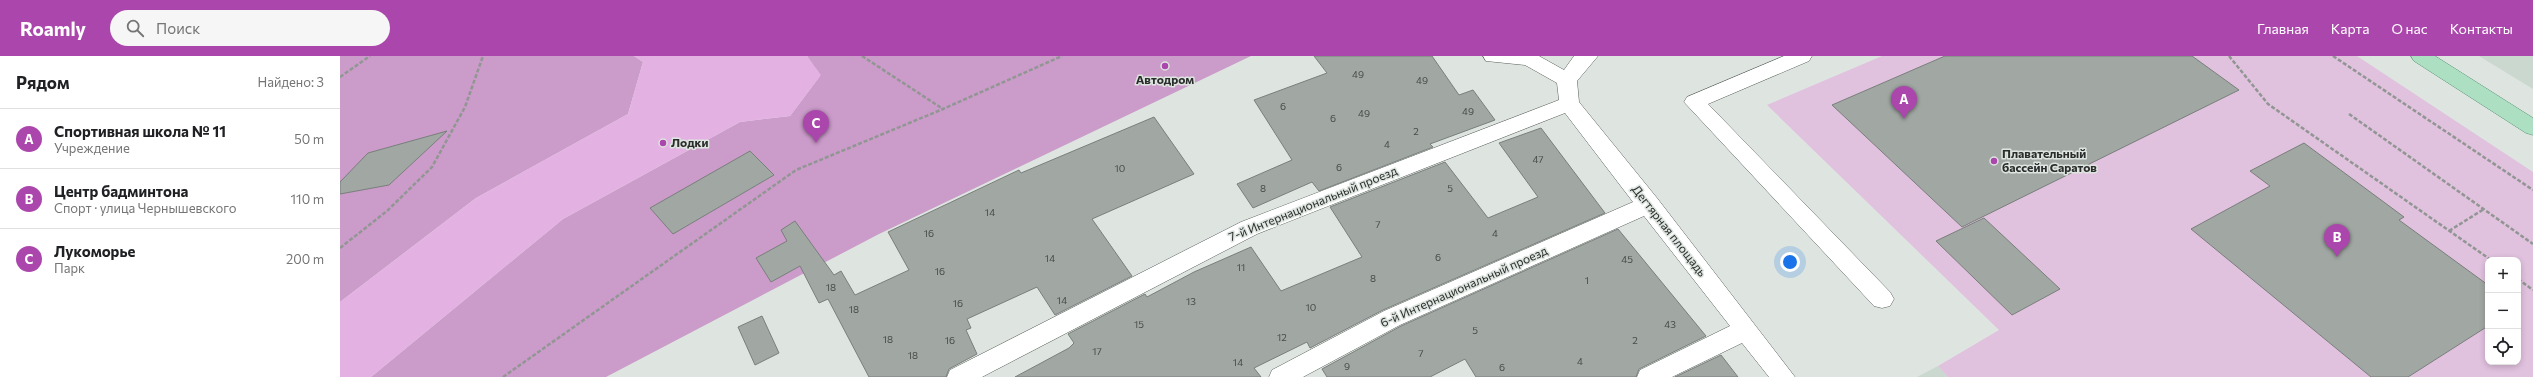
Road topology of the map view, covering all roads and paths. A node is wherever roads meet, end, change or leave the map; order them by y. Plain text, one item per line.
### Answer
1 (370, 56) edge
2 (483, 56) edge
3 (862, 56) edge
4 (1062, 56) edge
5 (1493, 56) edge
6 (1588, 56) edge
7 (1802, 56) edge
8 (2229, 56) edge
9 (2333, 56) edge
10 (2421, 56) edge
11 (340, 77) edge
12 (1567, 80) junction
13 (1569, 104) junction
14 (943, 109) junction
15 (2349, 114) dead end
16 (2533, 128) edge
17 (2533, 190) edge
18 (1649, 204) junction
19 (2484, 209) junction
20 (2449, 231) junction
21 (2533, 244) edge
22 (340, 248) edge
23 (2487, 257) edge
24 (2521, 281) edge
25 (2533, 290) edge
26 (1882, 299) dead end
27 (1745, 330) junction
28 (502, 377) edge
29 (958, 377) edge
30 (1282, 377) edge
31 (1649, 377) edge
32 (1783, 377) edge

1 - 11 path
2 - 22 path
3 - 14 path
4 - 14 path
5 - 12 street
6 - 12 street
7 - 26 street
8 - 20 path
9 - 17 path
10 - 16 main road
12 - 13 street
13 - 18 street, Дегтярная площадь
13 - 29 street, 7-й Интернациональный проезд
14 - 28 path
15 - 19 path
18 - 27 street, Дегтярная площадь
18 - 30 street, 6-й Интернациональный проезд
19 - 20 path
19 - 21 path
20 - 23 path
24 - 25 path
27 - 31 street
27 - 32 street, Дегтярная площадь

